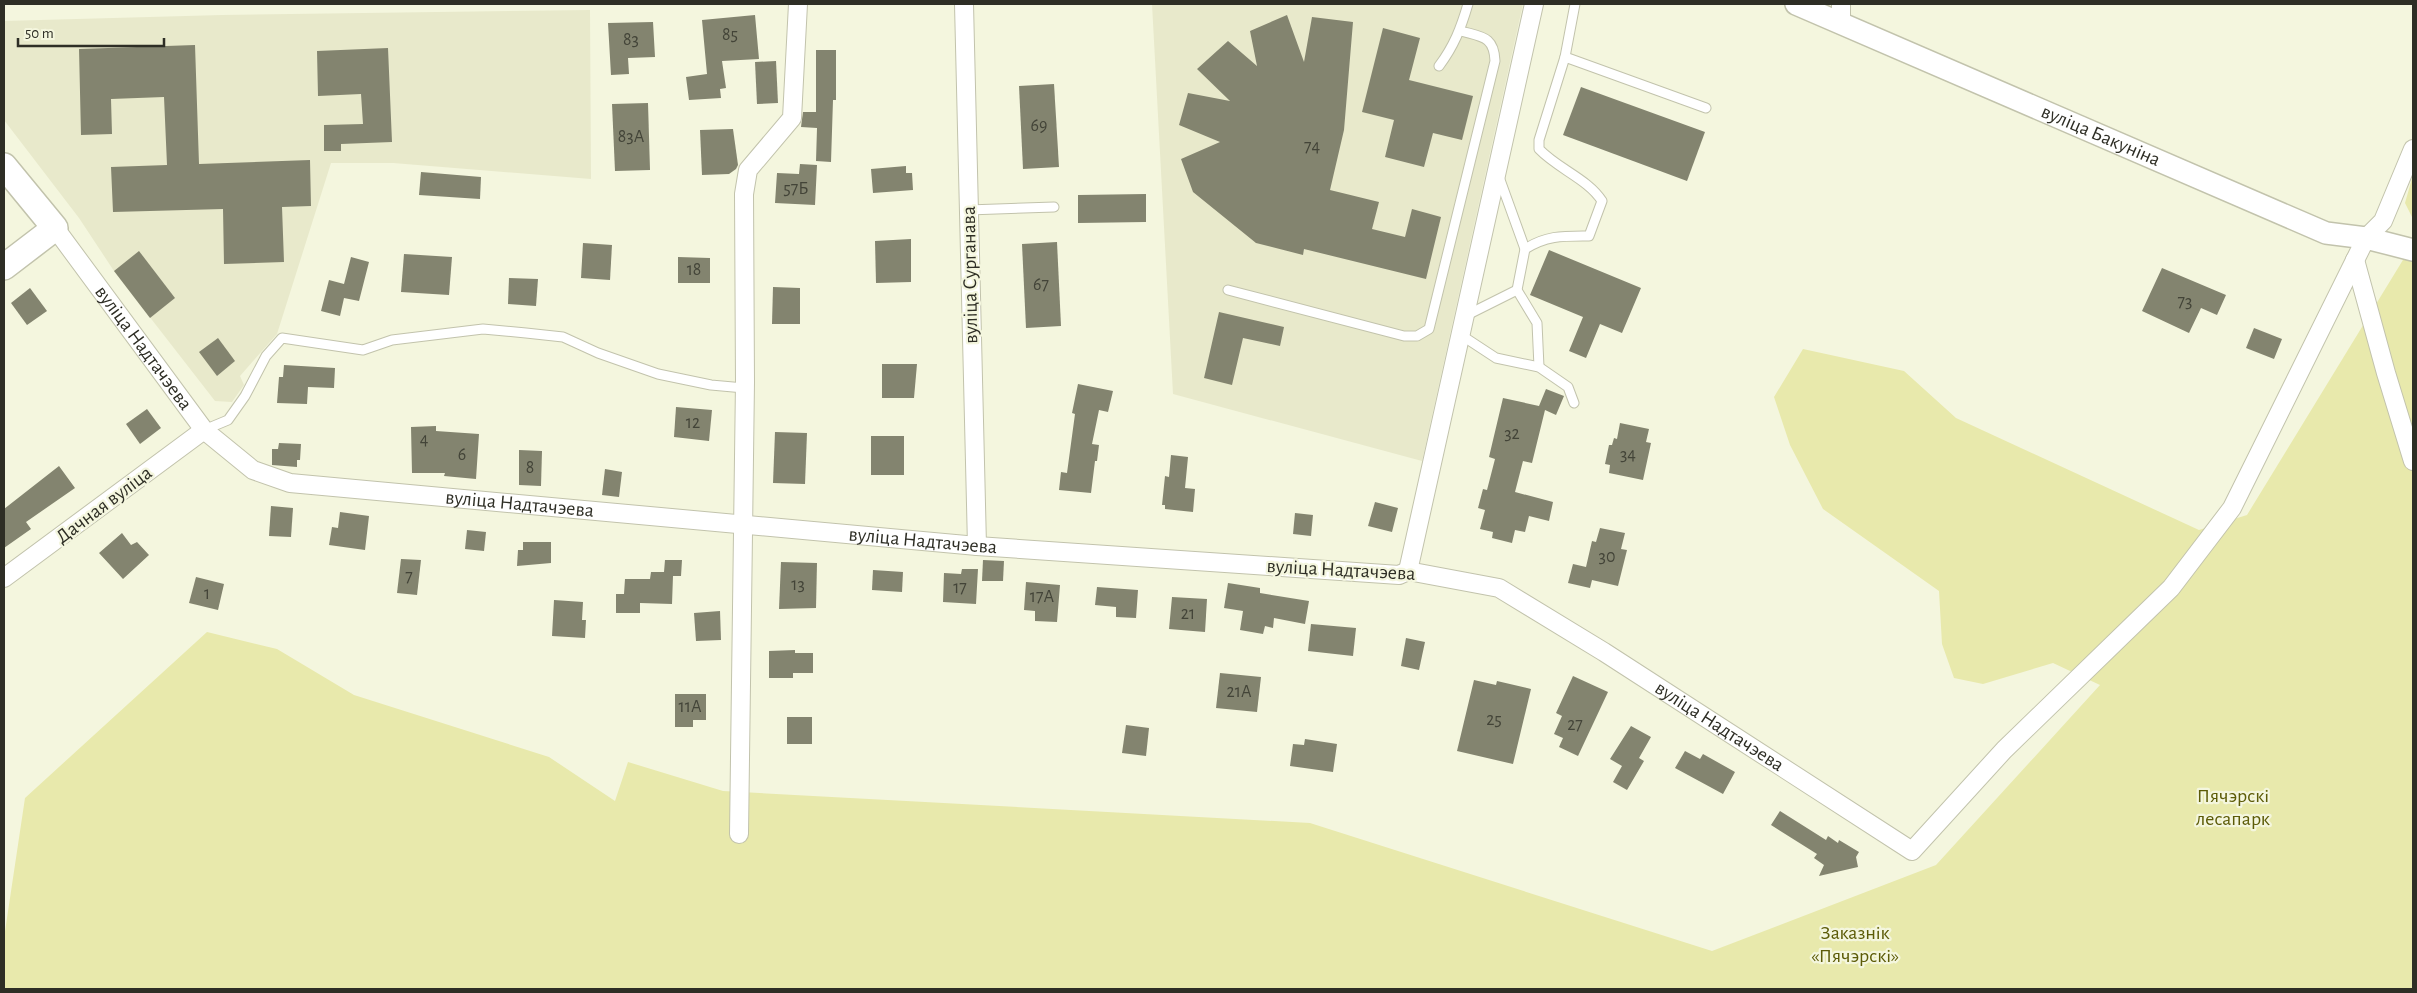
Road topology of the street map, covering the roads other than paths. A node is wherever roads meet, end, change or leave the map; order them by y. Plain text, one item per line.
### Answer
1 (798, 4) edge
2 (964, 4) edge
3 (1468, 4) edge
4 (1534, 4) edge
5 (1576, 4) edge
6 (1796, 4) edge
7 (1841, 14) edge
8 (1461, 31) junction
9 (1565, 57) junction
10 (1439, 66) dead end
11 (1706, 108) dead end
12 (2412, 153) edge
13 (4, 166) edge
14 (1497, 172) junction
15 (1054, 207) dead end
16 (968, 210) junction
17 (55, 228) junction
18 (2366, 238) junction
19 (1525, 249) junction
20 (2413, 250) edge
21 (2355, 260) junction
22 (4, 267) edge
23 (1228, 290) dead end
24 (1517, 290) junction
25 (1465, 316) junction
26 (1461, 335) junction
27 (1539, 367) junction
28 (744, 388) junction
29 (1574, 404) dead end
30 (204, 430) junction
31 (2413, 461) edge
32 (742, 525) junction
33 (977, 546) junction
34 (1408, 570) junction
35 (4, 578) edge
36 (738, 834) dead end

1 - 28 street
2 - 16 street, вуліца Сурганава
3 - 8 lane
4 - 14 street
5 - 9 lane
6 - 7 street, вуліца Бакуніна
7 - 18 street, вуліца Бакуніна
8 - 10 lane
8 - 23 lane
9 - 11 lane
9 - 19 lane
12 - 18 street
13 - 17 main road, вуліца Надтачэева
14 - 19 lane
14 - 25 street
15 - 16 lane
16 - 33 street, вуліца Сурганава
17 - 22 main road
17 - 30 street, вуліца Надтачэева
18 - 20 street, вуліца Бакуніна
18 - 21 street
19 - 24 lane
21 - 31 street
21 - 34 street, вуліца Надтачэева
24 - 25 lane
24 - 27 lane
25 - 26 street
26 - 27 lane
26 - 34 street
27 - 29 lane
28 - 30 lane
28 - 32 street
30 - 32 street, вуліца Надтачэева
30 - 35 street, Дачная вуліца
32 - 33 street, вуліца Надтачэева
32 - 36 street
33 - 34 street, вуліца Надтачэева

